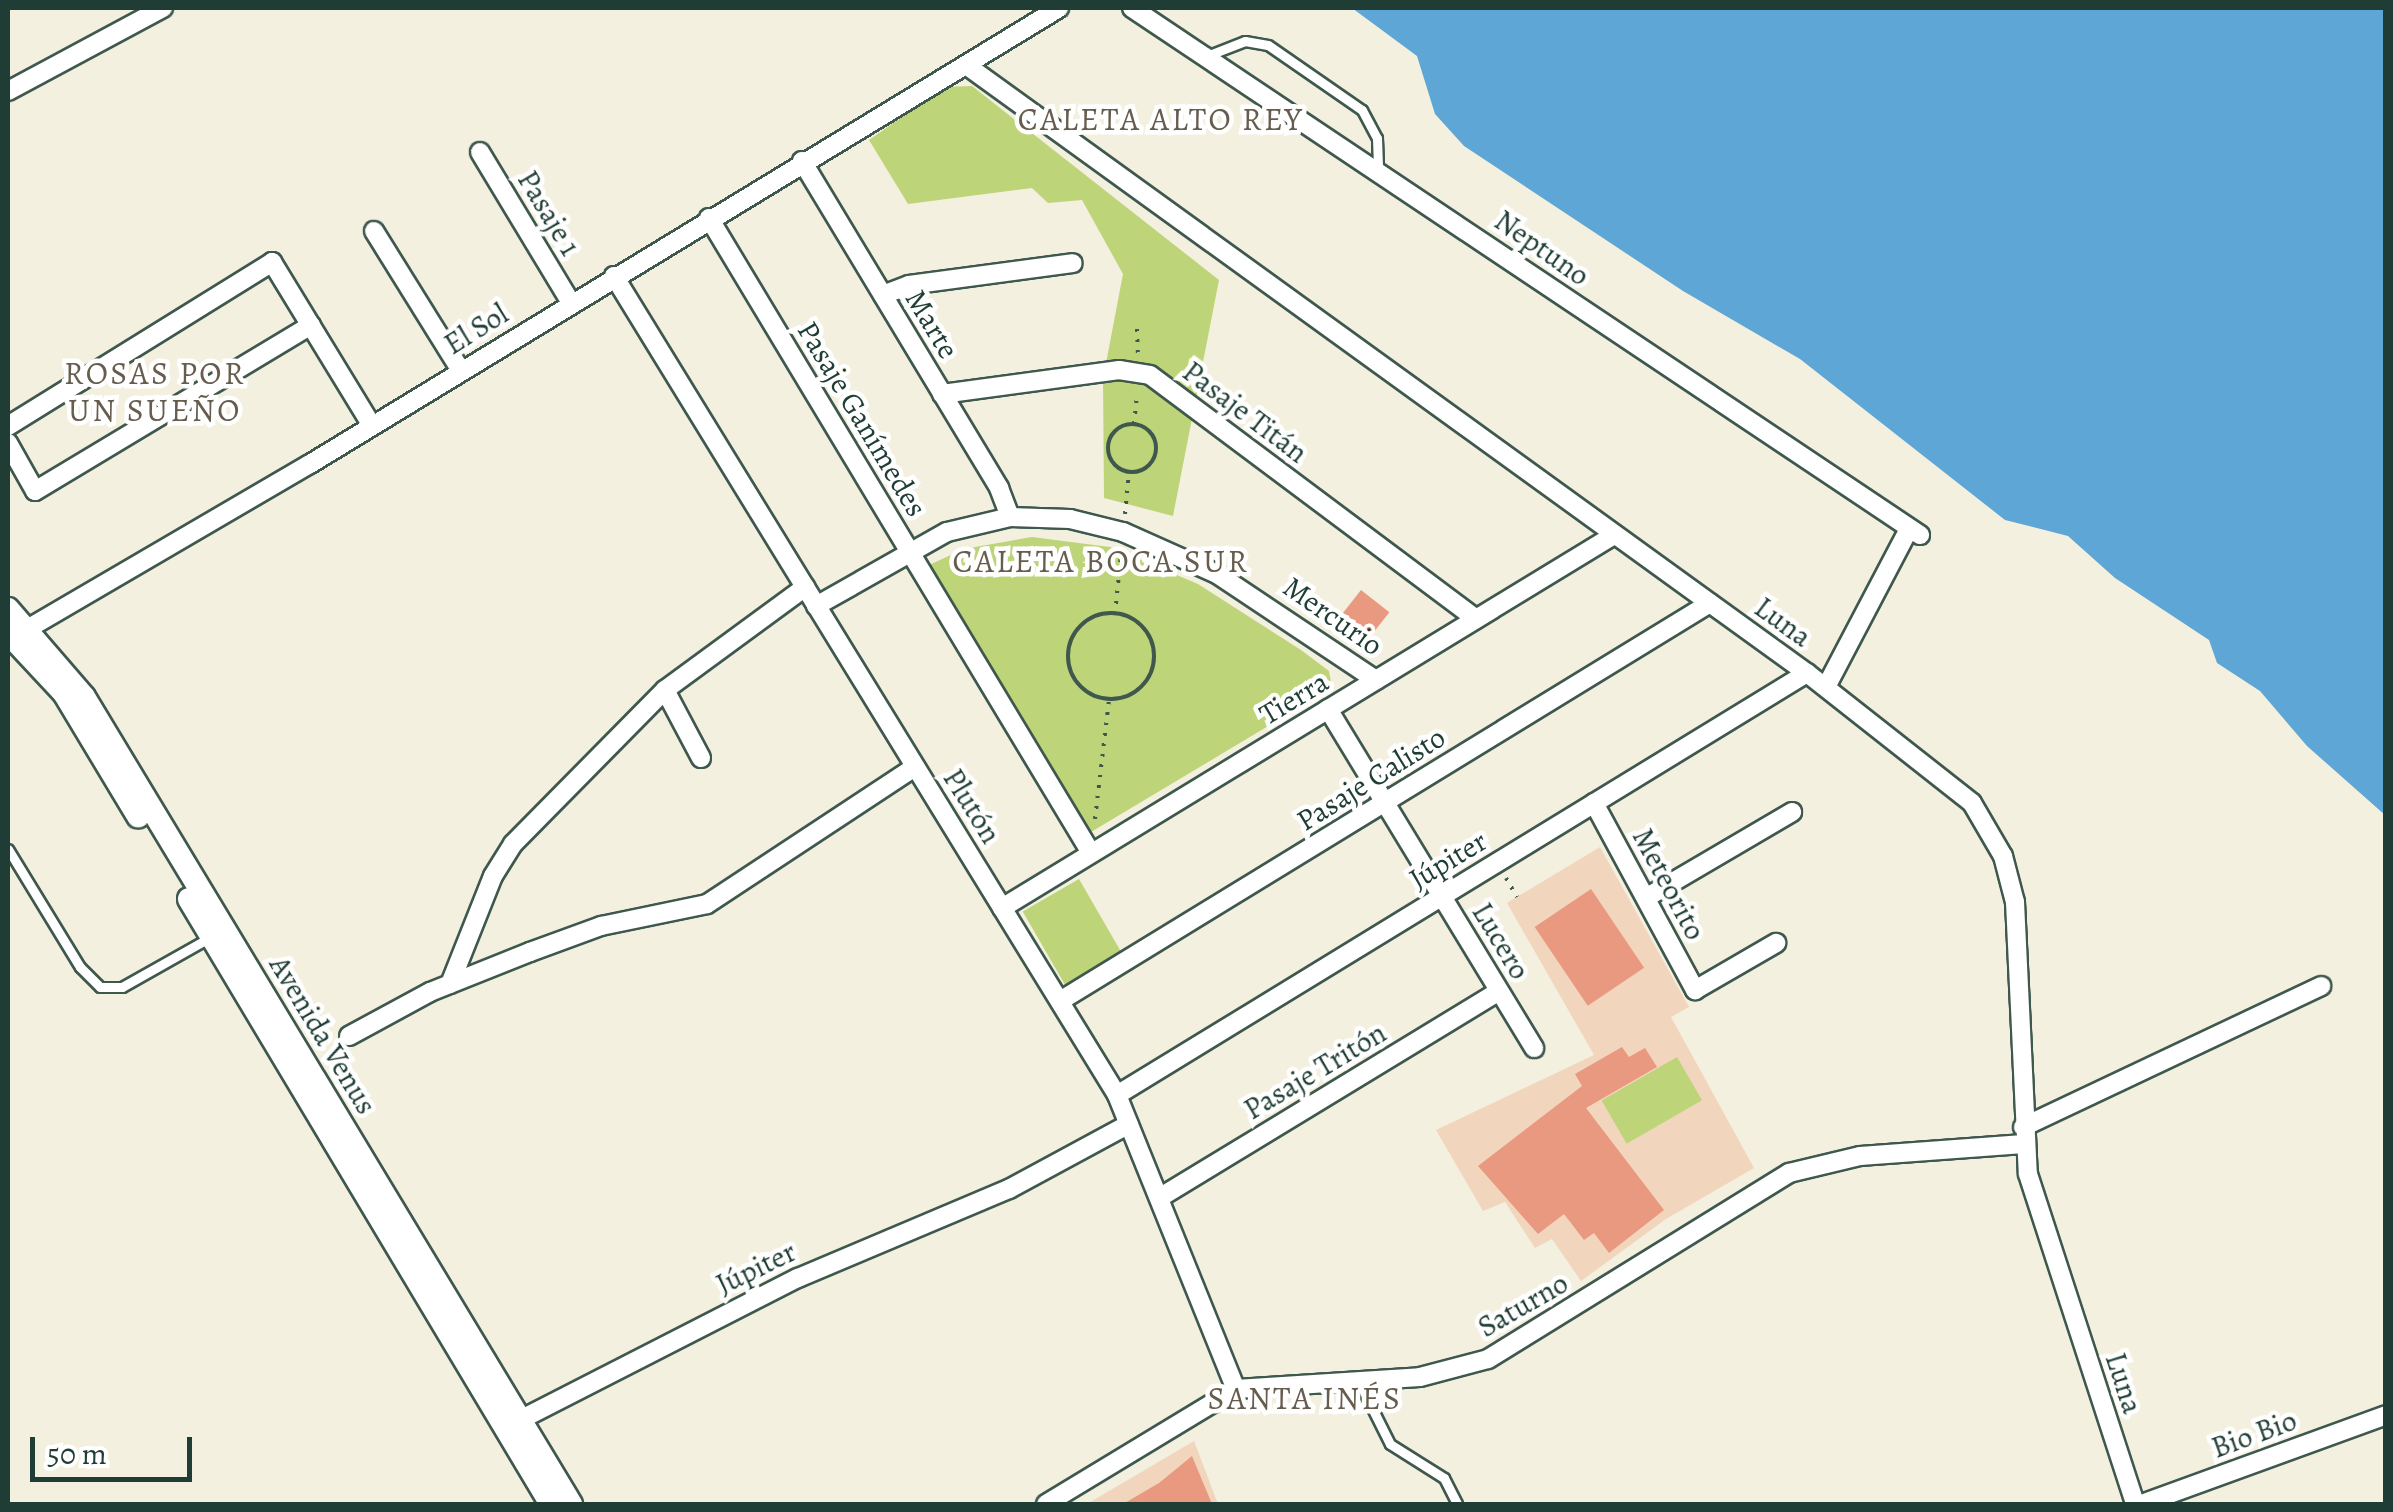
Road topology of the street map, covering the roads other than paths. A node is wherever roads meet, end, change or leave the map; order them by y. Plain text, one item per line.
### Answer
1 (163, 8) edge
2 (1059, 8) edge
3 (1132, 8) edge
4 (1201, 58) junction
5 (966, 65) junction
6 (8, 91) edge
7 (480, 152) dead end
8 (802, 161) junction
9 (1378, 169) junction
10 (710, 218) junction
11 (374, 231) dead end
12 (1073, 263) dead end
13 (614, 276) junction
14 (882, 294) junction
15 (571, 303) junction
16 (311, 325) junction
17 (460, 371) junction
18 (942, 394) junction
19 (8, 426) edge
20 (372, 426) junction
21 (8, 443) edge
22 (1010, 517) junction
23 (1614, 535) junction
24 (909, 550) junction
25 (805, 588) junction
26 (1710, 603) junction
27 (816, 606) junction
28 (8, 609) edge
29 (1476, 619) junction
30 (15, 633) edge
31 (1807, 673) junction
32 (1376, 680) junction
33 (1826, 687) junction
34 (665, 690) junction
35 (1328, 709) junction
36 (702, 758) dead end
37 (915, 767) junction
38 (1385, 802) junction
39 (1594, 803) junction
40 (1792, 812) dead end
41 (8, 848) edge
42 (1092, 854) junction
43 (1442, 896) junction
44 (1649, 896) junction
45 (1002, 908) junction
46 (218, 933) junction
47 (1776, 943) dead end
48 (450, 984) junction
49 (2321, 986) dead end
50 (1500, 991) junction
51 (1060, 1001) junction
52 (349, 1036) dead end
53 (1534, 1048) dead end
54 (1117, 1094) junction
55 (1129, 1124) junction
56 (2023, 1135) junction
57 (1159, 1198) junction
58 (1359, 1382) junction
59 (1236, 1389) junction
60 (2386, 1415) edge
61 (520, 1420) junction
62 (551, 1504) edge
63 (571, 1504) edge
64 (1046, 1504) edge
65 (1456, 1504) edge
66 (2139, 1504) edge

1 - 6 street
2 - 5 street, El Sol
3 - 4 street, Neptuno
4 - 9 street, Neptuno
4 - 9 lane
5 - 8 street, El Sol
5 - 23 street, Luna
7 - 15 street, Pasaje 1
8 - 10 street, El Sol
8 - 14 street, Marte
9 - 33 street, Neptuno
10 - 13 street, El Sol
10 - 24 street, Pasaje Ganímedes
11 - 17 street
12 - 14 street
13 - 15 street, El Sol
13 - 25 street, Plutón
14 - 18 street, Marte
15 - 17 street, El Sol
16 - 19 street
16 - 20 street
16 - 21 street
17 - 20 street, El Sol
18 - 22 street, Marte
18 - 29 street, Pasaje Titán
20 - 30 street, El Sol
22 - 24 street, Mercurio
22 - 32 street, Mercurio
23 - 26 street, Luna
23 - 29 street, Tierra
24 - 27 street, Mercurio
24 - 42 street, Pasaje Ganímedes
25 - 27 street, Plutón
25 - 34 street
26 - 31 street, Luna
26 - 38 street, Pasaje Calisto
27 - 37 street, Plutón
28 - 30 street, Avenida Venus
29 - 32 street, Tierra
30 - 46 street, Avenida Venus
31 - 33 street, Luna
31 - 39 street, Júpiter
32 - 35 street, Tierra
33 - 56 street, Luna
34 - 36 street
34 - 48 street
35 - 38 street, Lucero
35 - 42 street, Tierra
37 - 45 street, Plutón
37 - 48 street
38 - 43 street, Lucero
38 - 51 street, Pasaje Calisto
39 - 43 street, Júpiter
39 - 44 street, Meteorito
40 - 44 street
41 - 46 lane
42 - 45 street, Tierra
43 - 50 street, Lucero
43 - 54 street, Júpiter
44 - 47 street, Meteorito
45 - 51 street, Plutón
46 - 61 street, Avenida Venus
46 - 62 street, Avenida Venus
48 - 52 street
49 - 56 street, Saturno
50 - 53 street, Lucero
50 - 57 street, Pasaje Tritón
51 - 54 street, Plutón
54 - 55 street, Plutón
55 - 57 street, Plutón
55 - 61 street, Júpiter
56 - 58 street, Saturno
56 - 66 street, Luna
57 - 59 street, Plutón
58 - 59 street, Saturno
58 - 65 lane
59 - 64 street, Saturno
60 - 66 street, Bio Bio
61 - 63 street, Avenida Venus

